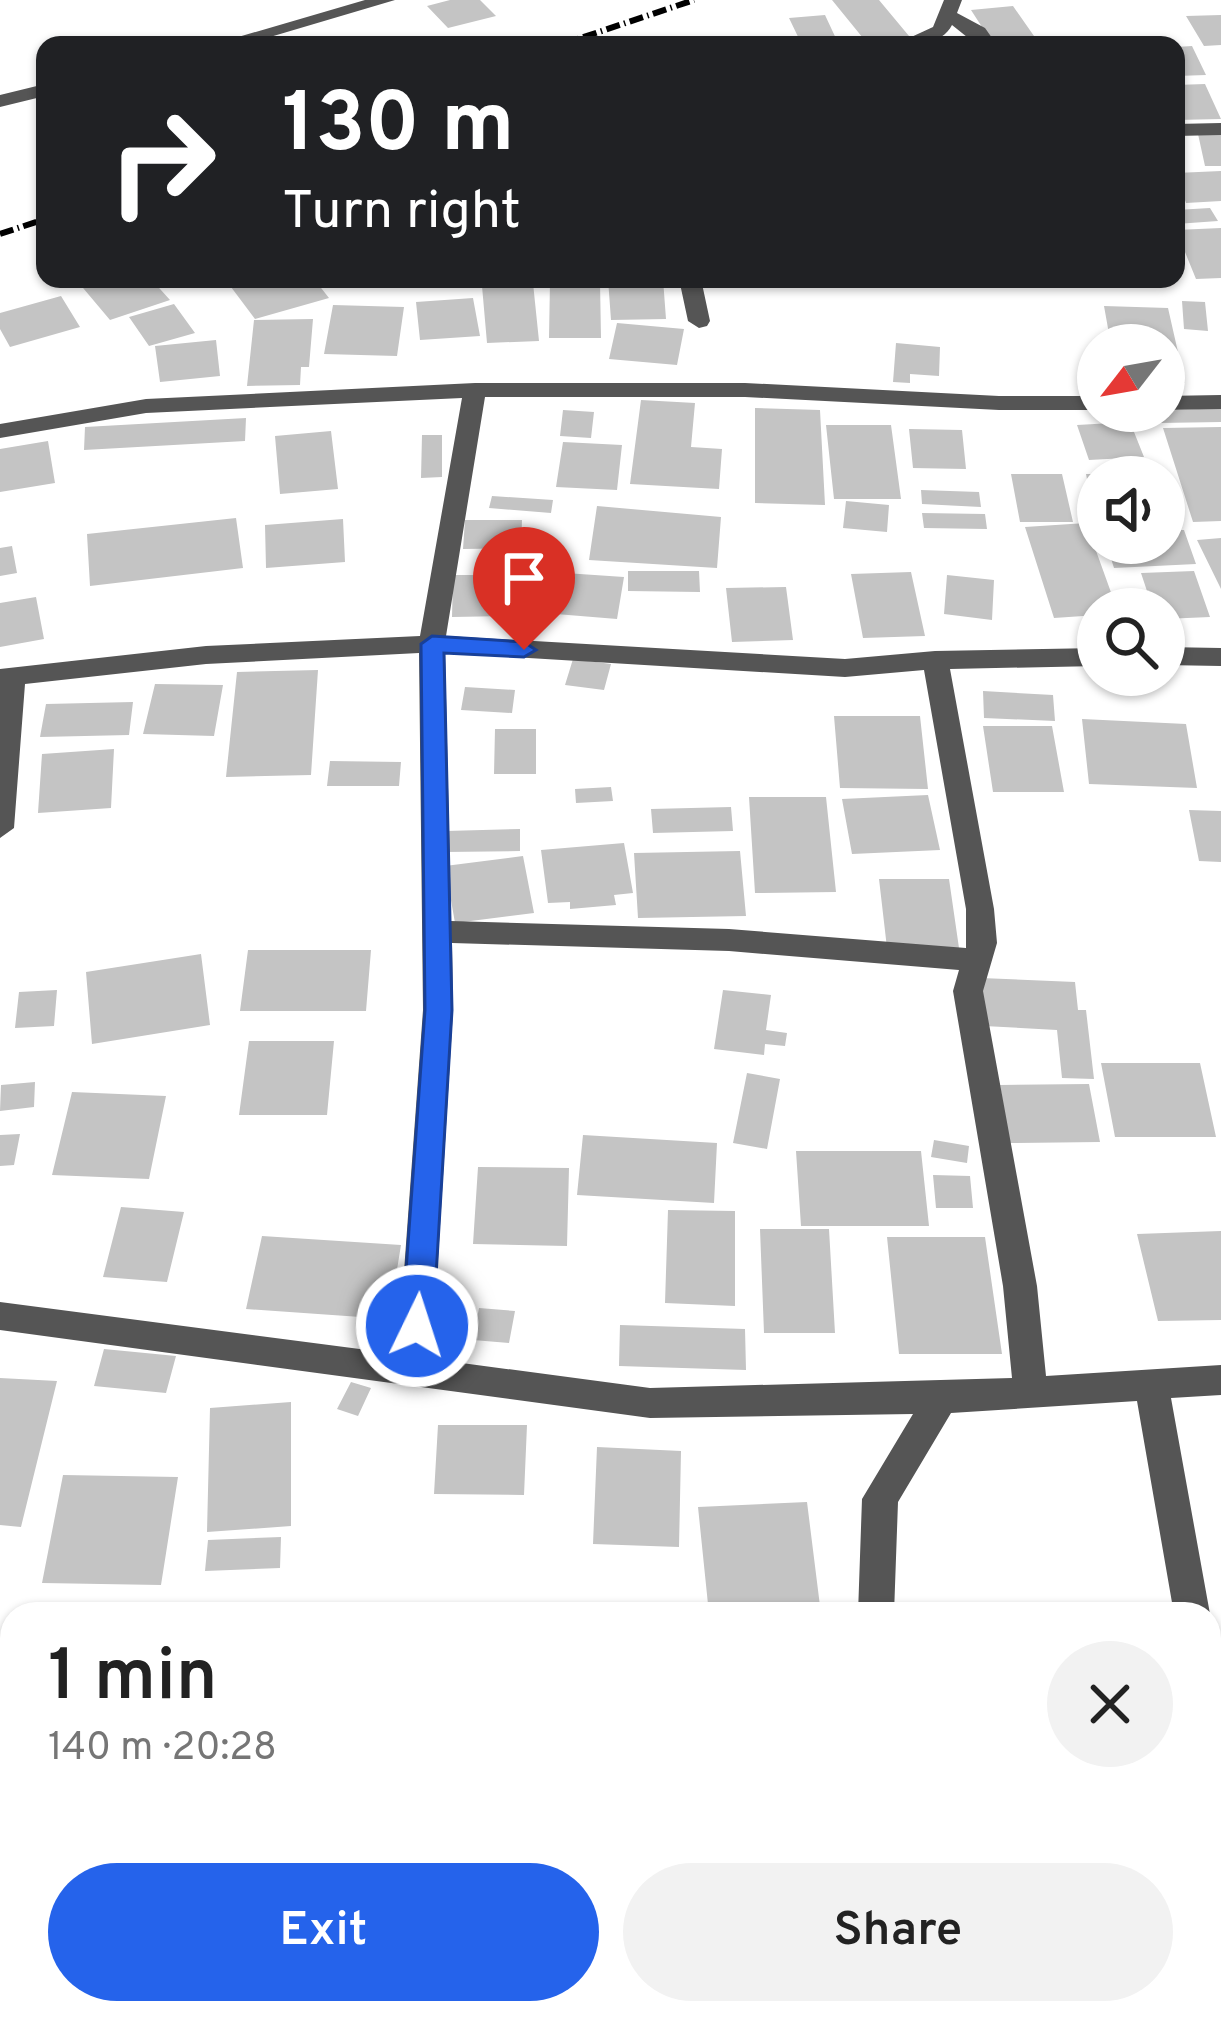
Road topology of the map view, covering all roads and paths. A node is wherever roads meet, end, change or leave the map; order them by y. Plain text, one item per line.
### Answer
1 (386, 0) edge
2 (950, 7) edge
3 (254, 36) edge
4 (926, 36) edge
5 (981, 36) edge
6 (36, 92) edge
7 (0, 101) edge
8 (1221, 129) edge
9 (1185, 130) edge
10 (692, 288) edge
11 (698, 321) dead end
12 (475, 390) junction
13 (1077, 403) edge
14 (1185, 403) edge
15 (1221, 403) edge
16 (0, 431) edge
17 (432, 644) junction
18 (1185, 656) edge
19 (1077, 657) edge
20 (1221, 657) edge
21 (935, 660) junction
22 (7, 677) edge
23 (0, 827) edge
24 (437, 932) junction
25 (978, 960) junction
26 (0, 1316) edge
27 (414, 1372) junction
28 (1221, 1380) edge
29 (1151, 1382) junction
30 (1031, 1394) junction
31 (941, 1398) junction
32 (876, 1602) edge
33 (1190, 1602) edge

1 - 3 street
2 - 4 street
2 - 5 street
6 - 7 street
8 - 9 street
10 - 11 street
12 - 13 street
12 - 16 street
12 - 17 street
14 - 15 street
17 - 21 street
17 - 22 street
17 - 24 street
18 - 20 street
19 - 21 street
21 - 25 street
22 - 23 street
24 - 25 street
24 - 27 street
25 - 30 street
26 - 27 street
27 - 31 street
28 - 29 street
29 - 30 street
29 - 33 street
30 - 31 street
31 - 32 street

